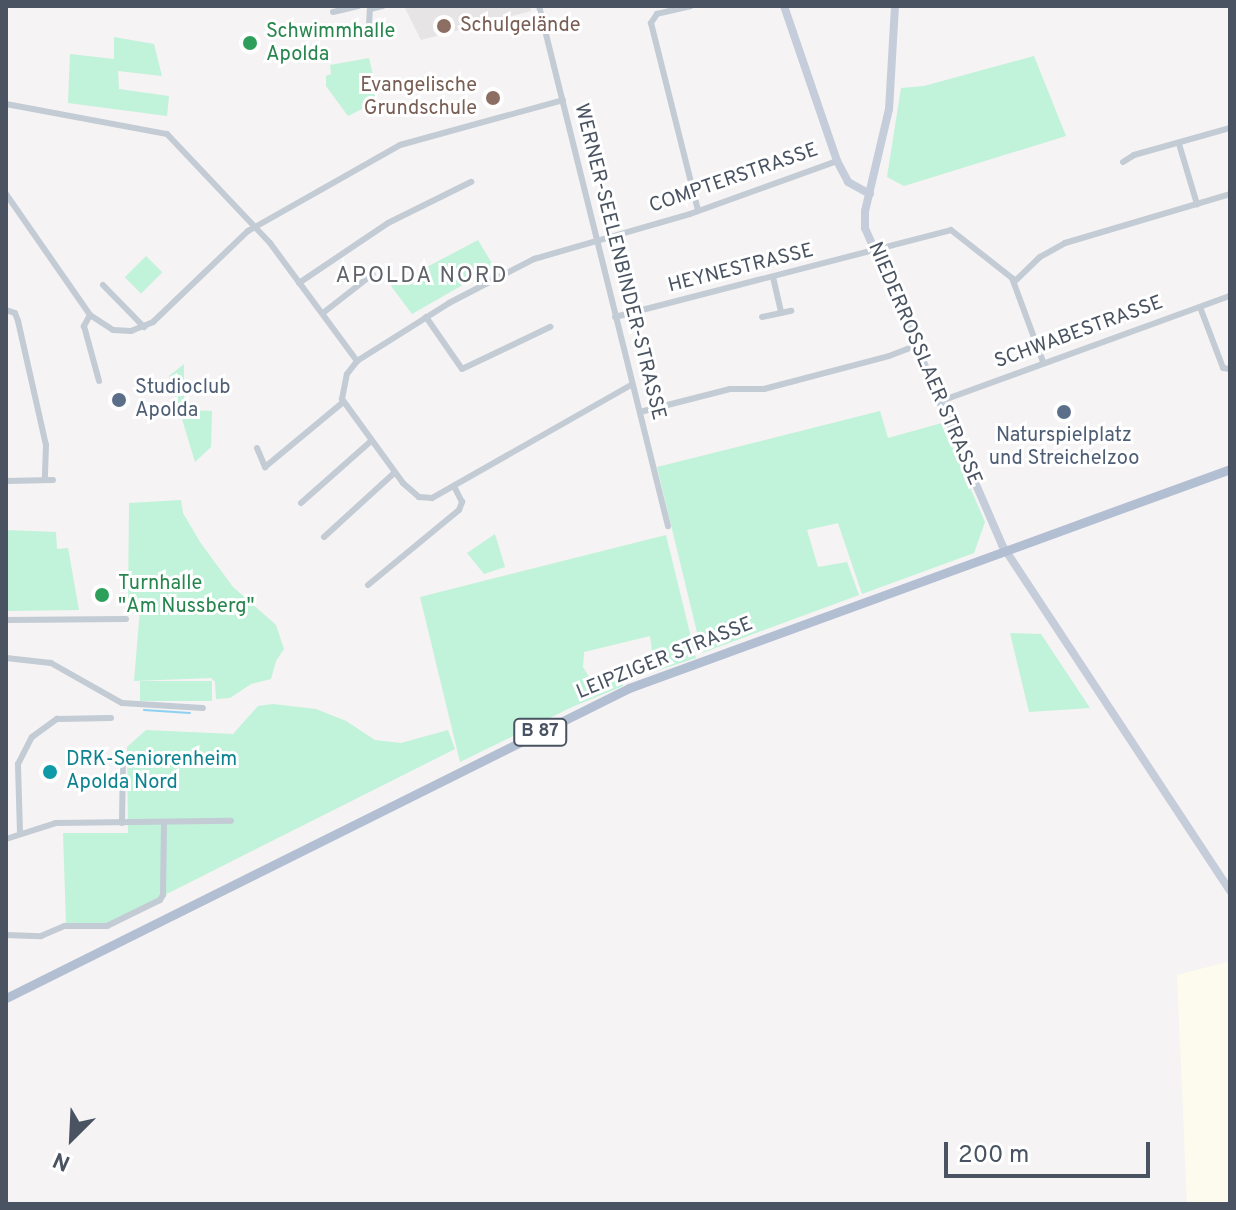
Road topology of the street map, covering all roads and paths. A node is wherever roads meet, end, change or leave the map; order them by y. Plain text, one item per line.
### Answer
1 (358, 6) edge
2 (383, 6) edge
3 (539, 6) edge
4 (691, 6) edge
5 (784, 6) edge
6 (895, 6) edge
7 (370, 8) edge
8 (333, 12) dead end
9 (369, 26) dead end
10 (563, 100) junction
11 (6, 104) edge
12 (1230, 128) edge
13 (1179, 144) junction
14 (837, 161) junction
15 (1123, 162) dead end
16 (471, 182) dead end
17 (6, 194) edge
18 (870, 194) junction
19 (1230, 194) edge
20 (1197, 204) junction
21 (698, 210) junction
22 (256, 227) junction
23 (596, 239) junction
24 (875, 251) junction
25 (373, 274) dead end
26 (773, 277) junction
27 (1014, 282) junction
28 (299, 283) junction
29 (103, 285) dead end
30 (1230, 296) edge
31 (1200, 307) junction
32 (6, 310) edge
33 (791, 311) dead end
34 (323, 313) junction
35 (781, 313) junction
36 (90, 315) junction
37 (426, 317) junction
38 (615, 317) junction
39 (762, 317) dead end
40 (144, 327) junction
41 (550, 327) dead end
42 (917, 345) junction
43 (357, 361) junction
44 (1043, 362) junction
45 (1230, 369) edge
46 (99, 381) dead end
47 (631, 385) junction
48 (941, 401) junction
49 (342, 403) junction
50 (640, 412) junction
51 (371, 441) junction
52 (257, 448) dead end
53 (1230, 469) edge
54 (394, 473) junction
55 (6, 481) edge
56 (454, 486) junction
57 (301, 503) dead end
58 (668, 526) dead end
59 (324, 537) dead end
60 (1006, 551) junction
61 (368, 585) dead end
62 (126, 619) dead end
63 (6, 620) edge
64 (6, 658) edge
65 (203, 708) dead end
66 (111, 718) dead end
67 (123, 757) dead end
68 (231, 821) dead end
69 (122, 823) junction
70 (164, 823) junction
71 (20, 833) junction
72 (6, 839) edge
73 (1230, 891) edge
74 (6, 935) edge
75 (6, 998) edge

1 - 8 street
2 - 7 street
3 - 10 street, WERNER-SEELENBINDER-STRASSE
4 - 21 street
5 - 14 main road
6 - 18 main road, NIEDERROSSLAER STRASSE
7 - 9 street
10 - 22 street
10 - 23 street, WERNER-SEELENBINDER-STRASSE
11 - 22 street
12 - 13 street
13 - 15 street
13 - 20 street
14 - 18 main road
14 - 21 street, COMPTERSTRASSE
16 - 28 street
17 - 36 street
18 - 24 main road, NIEDERROSSLAER STRASSE
19 - 20 street
20 - 27 street
21 - 23 street, COMPTERSTRASSE
22 - 28 street
22 - 40 street
23 - 37 street, COMPTERSTRASSE
23 - 38 street, WERNER-SEELENBINDER-STRASSE
24 - 26 street, HEYNESTRASSE
24 - 27 street, HEYNESTRASSE
24 - 42 main road, NIEDERROSSLAER STRASSE
25 - 34 street
26 - 35 street
26 - 38 street, HEYNESTRASSE
27 - 44 street
28 - 34 street
29 - 40 street
30 - 31 street, SCHWABESTRASSE
31 - 44 street, SCHWABESTRASSE
31 - 45 street
32 - 55 street
33 - 35 street
34 - 43 street
35 - 39 street
36 - 40 street
36 - 46 street
37 - 41 street
37 - 43 street, COMPTERSTRASSE
38 - 47 street, WERNER-SEELENBINDER-STRASSE
42 - 48 main road, NIEDERROSSLAER STRASSE
42 - 50 street
43 - 49 street
44 - 48 street, SCHWABESTRASSE
47 - 50 street, WERNER-SEELENBINDER-STRASSE
47 - 56 street
48 - 60 main road, NIEDERROSSLAER STRASSE
49 - 51 street
49 - 52 street
50 - 58 street, WERNER-SEELENBINDER-STRASSE
51 - 54 street
51 - 57 street
53 - 60 main road, LEIPZIGER STRASSE / B 87
54 - 56 street
54 - 59 street
56 - 61 street
60 - 73 main road, NIEDERROSSLAER STRASSE
60 - 75 main road, LEIPZIGER STRASSE / B 87
62 - 63 street
64 - 65 street
66 - 71 street
67 - 69 street
68 - 70 street
69 - 70 street
69 - 71 street
70 - 74 street
71 - 72 street

